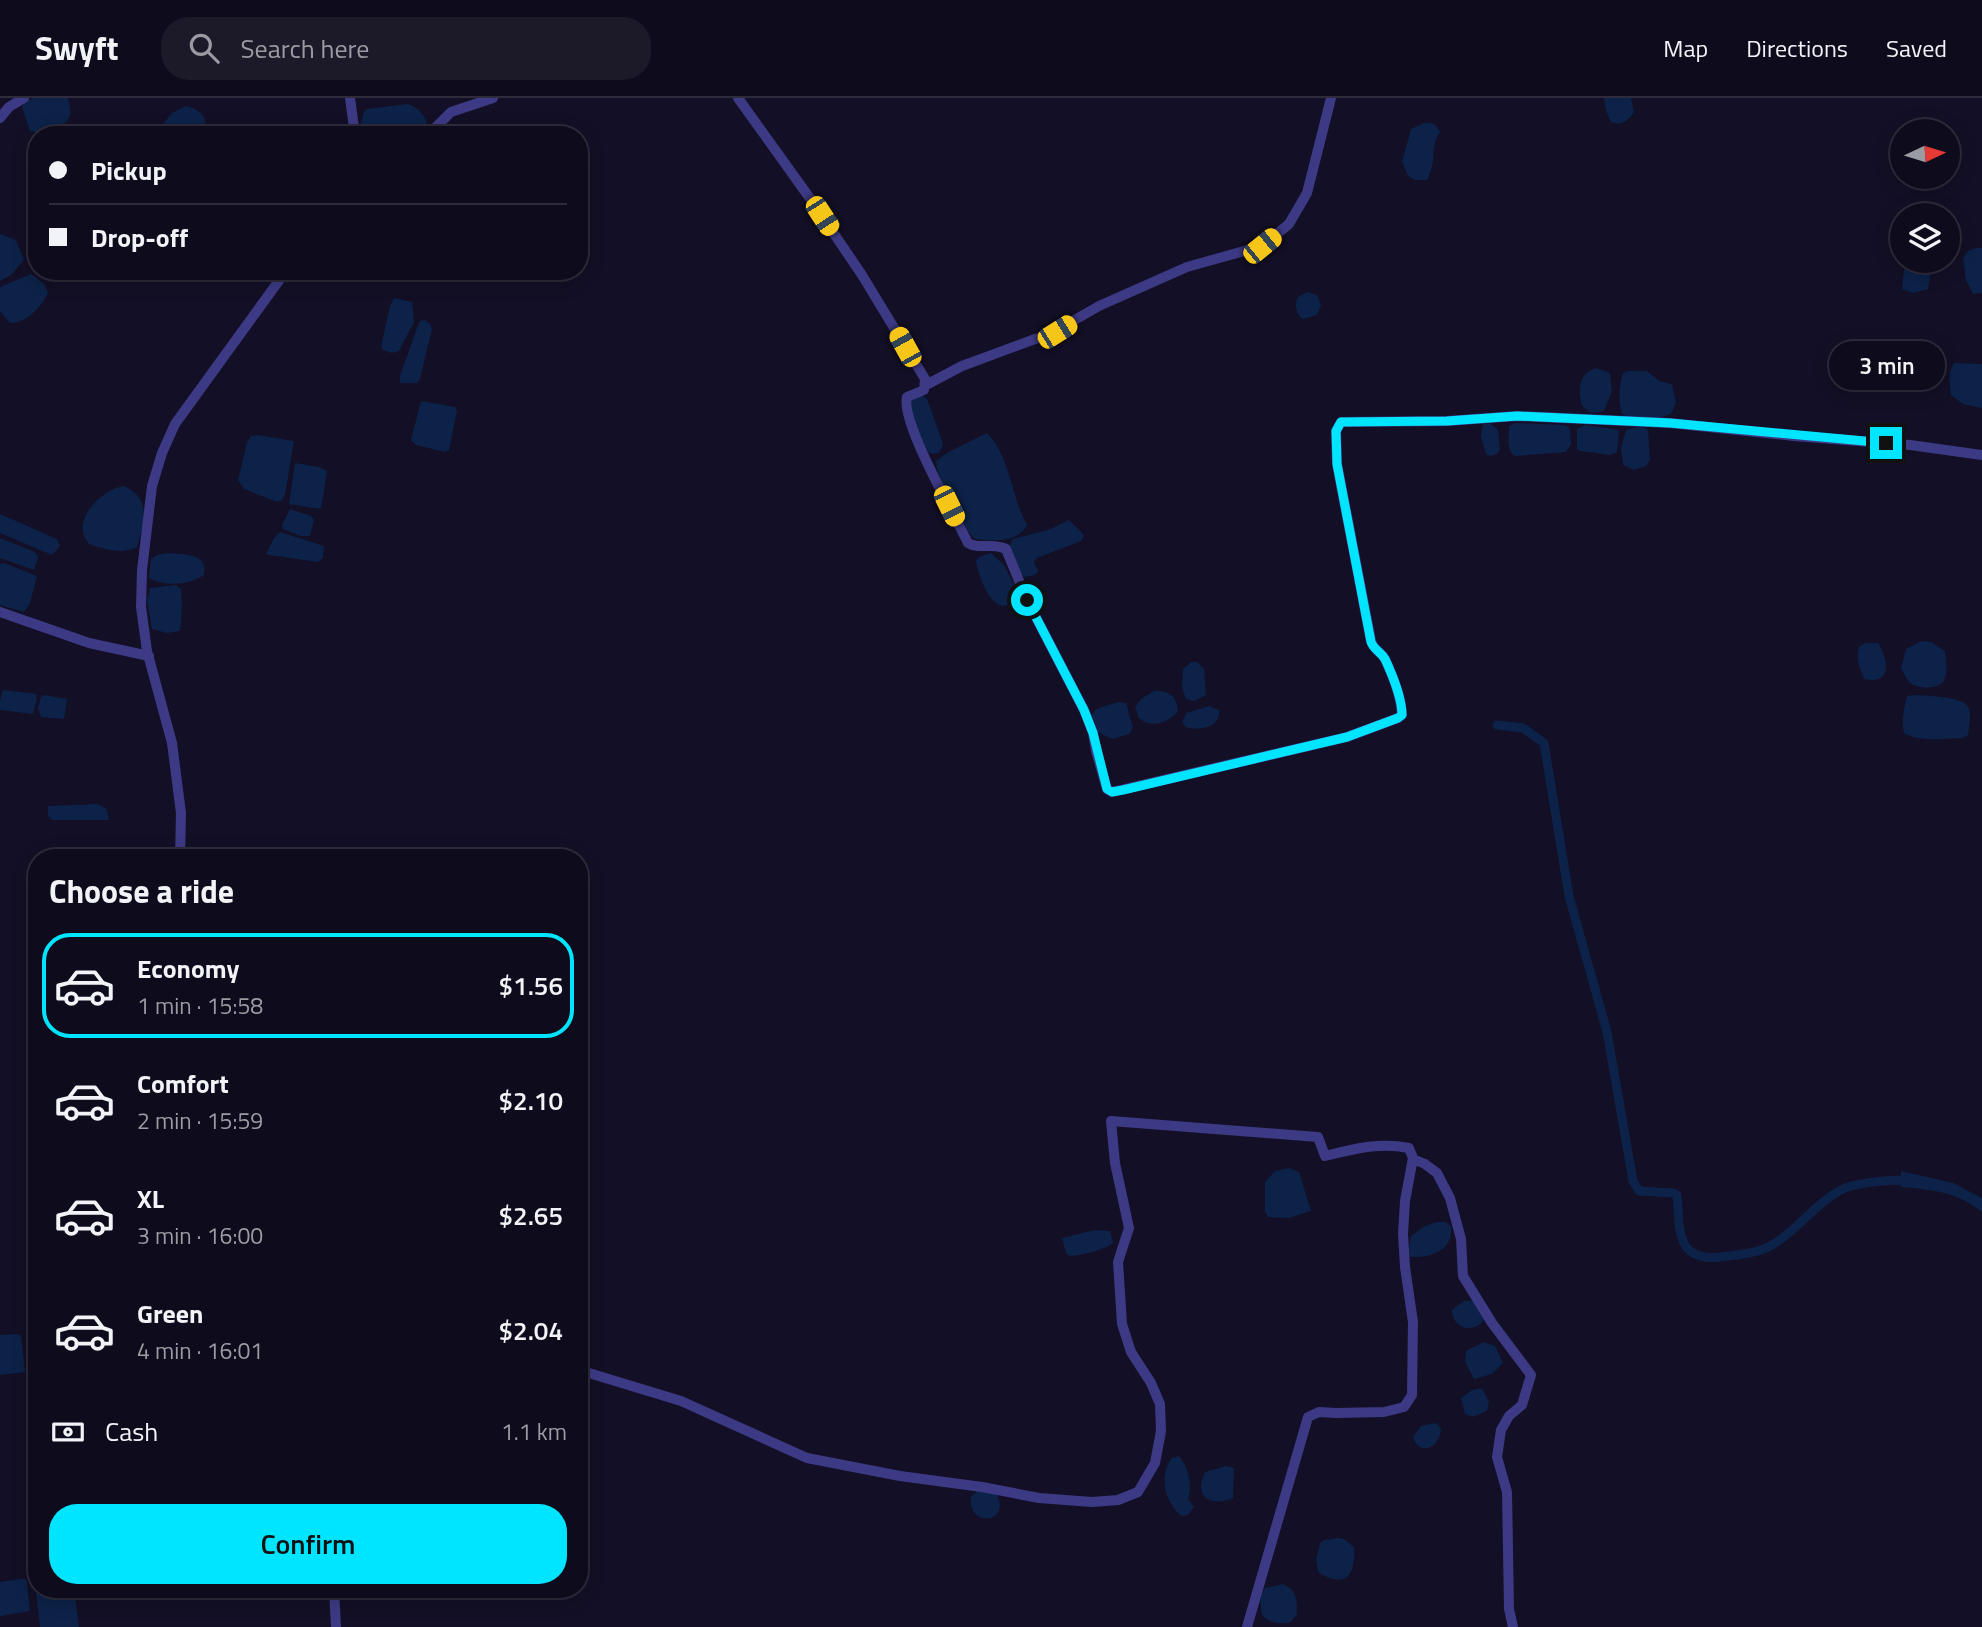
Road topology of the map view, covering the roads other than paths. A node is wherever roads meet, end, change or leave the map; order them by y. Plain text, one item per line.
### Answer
1 (24, 98) edge
2 (350, 98) edge
3 (492, 98) edge
4 (738, 98) edge
5 (1331, 98) edge
6 (0, 118) edge
7 (354, 126) edge
8 (437, 126) edge
9 (279, 280) edge
10 (926, 386) junction
11 (1982, 455) edge
12 (0, 612) edge
13 (149, 656) junction
14 (180, 849) edge
15 (1413, 1159) junction
16 (588, 1373) edge
17 (334, 1598) edge
18 (336, 1627) edge
19 (1247, 1627) edge
20 (1513, 1627) edge

1 - 6 street
2 - 7 street
3 - 8 street
4 - 10 street
5 - 10 street
9 - 13 street
10 - 11 street
12 - 13 street
13 - 14 street
15 - 16 street
15 - 19 street
15 - 20 street
17 - 18 street

